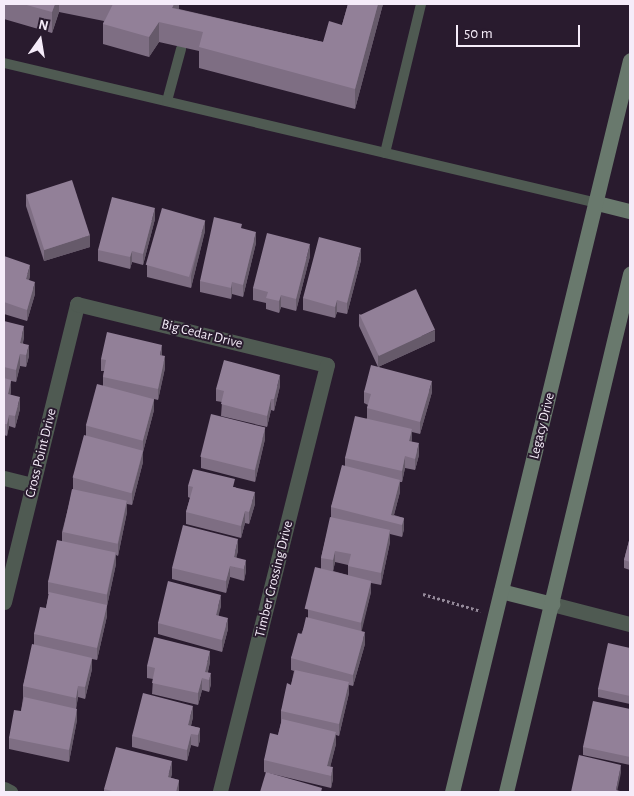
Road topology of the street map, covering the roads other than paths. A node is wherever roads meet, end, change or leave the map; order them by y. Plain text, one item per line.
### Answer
1 (421, 4) edge
2 (181, 49) edge
3 (630, 60) edge
4 (4, 63) edge
5 (167, 102) junction
6 (385, 153) junction
7 (597, 203) junction
8 (630, 211) edge
9 (630, 274) edge
10 (77, 304) joint
11 (327, 365) joint
12 (4, 478) edge
13 (32, 486) junction
14 (501, 591) junction
15 (4, 602) edge
16 (552, 604) junction
17 (630, 624) edge
18 (4, 788) edge
19 (10, 792) edge
20 (220, 792) edge
21 (452, 792) edge
22 (506, 792) edge

1 - 6 lane
2 - 5 lane
3 - 7 main road, Legacy Drive
4 - 5 lane
5 - 6 lane
6 - 7 lane
7 - 8 main road
7 - 14 main road, Legacy Drive
9 - 16 main road
10 - 11 street, Big Cedar Drive
10 - 13 street, Cross Point Drive
11 - 20 street, Timber Crossing Drive
12 - 13 street
13 - 15 street, Cross Point Drive
14 - 16 main road
14 - 21 main road, Legacy Drive
16 - 17 street
16 - 22 main road
18 - 19 street

